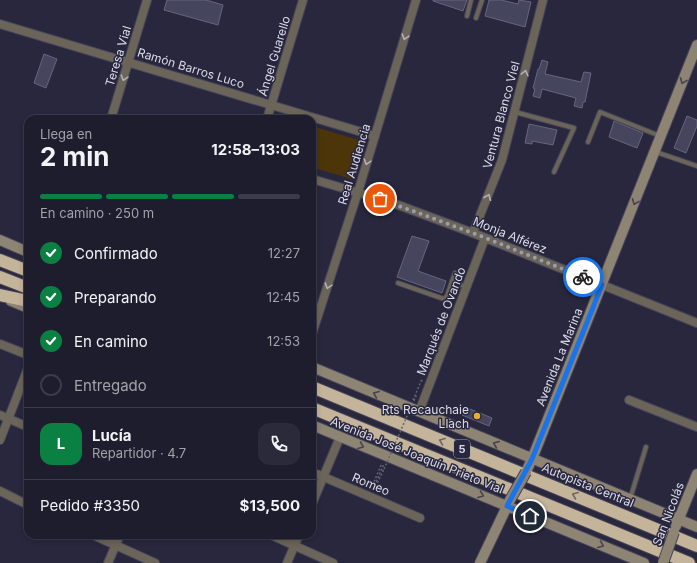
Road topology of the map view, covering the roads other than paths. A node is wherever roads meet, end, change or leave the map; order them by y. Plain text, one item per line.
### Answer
1 (147, 0) edge
2 (303, 0) edge
3 (416, 0) edge
4 (471, 0) edge
5 (482, 0) edge
6 (543, 0) edge
7 (467, 16) dead end
8 (476, 18) dead end
9 (0, 24) edge
10 (697, 45) edge
11 (129, 62) junction
12 (271, 105) junction
13 (515, 112) junction
14 (112, 115) edge
15 (268, 115) edge
16 (305, 115) edge
17 (316, 118) edge
18 (375, 136) junction
19 (661, 136) junction
20 (588, 142) dead end
21 (655, 151) junction
22 (697, 166) edge
23 (554, 172) dead end
24 (316, 180) edge
25 (358, 192) junction
26 (473, 233) junction
27 (485, 238) junction
28 (0, 240) edge
29 (24, 250) edge
30 (0, 260) edge
31 (24, 269) edge
32 (455, 273) dead end
33 (0, 277) edge
34 (452, 281) junction
35 (398, 283) dead end
36 (602, 285) junction
37 (24, 286) edge
38 (467, 287) junction
39 (0, 296) edge
40 (24, 300) edge
41 (24, 306) edge
42 (316, 322) edge
43 (697, 322) edge
44 (0, 344) edge
45 (24, 353) edge
46 (316, 369) edge
47 (24, 378) edge
48 (316, 389) edge
49 (630, 400) dead end
50 (316, 410) edge
51 (415, 410) junction
52 (0, 415) edge
53 (8, 418) junction
54 (24, 425) edge
55 (697, 427) edge
56 (316, 428) edge
57 (340, 437) junction
58 (0, 440) edge
59 (646, 447) dead end
60 (532, 459) junction
61 (316, 474) edge
62 (697, 474) edge
63 (323, 477) junction
64 (0, 491) edge
65 (316, 494) edge
66 (629, 499) junction
67 (24, 502) edge
68 (510, 505) junction
69 (420, 518) dead end
70 (679, 520) junction
71 (697, 527) edge
72 (101, 539) edge
73 (118, 539) edge
74 (280, 539) edge
75 (297, 539) edge
76 (294, 545) junction
77 (115, 546) junction
78 (697, 546) edge
79 (108, 563) edge
80 (155, 563) edge
81 (287, 563) edge
82 (333, 563) edge
83 (480, 563) edge
84 (488, 563) edge
85 (644, 563) edge
86 (663, 563) edge
87 (689, 563) edge

1 - 11 street, Teresa Vial
2 - 12 street, Ángel Guarello
3 -> 18 street, Real Audiencia
4 - 7 lane
5 - 8 lane
13 -> 6 street, Ventura Blanco Viel
9 - 11 street, Ramón Barros Luco
10 -> 19 main road, Avenida La Marina
11 - 12 street, Ramón Barros Luco
11 -> 14 street, Teresa Vial
12 - 15 street, Ángel Guarello
12 - 16 street, Ramón Barros Luco
13 - 23 lane
26 -> 13 street, Ventura Blanco Viel
17 - 18 street, Ramón Barros Luco
18 -> 25 street, Real Audiencia
19 - 20 lane
19 - 21 main road, Avenida La Marina
21 - 22 lane
21 -> 36 main road, Avenida La Marina
24 - 25 street, Monja Alférez
25 - 26 street, Monja Alférez
25 -> 42 street, Real Audiencia
26 - 27 street, Monja Alférez
27 - 36 street, Monja Alférez
27 - 38 street, Marqués de Ovando
28 - 29 main road
30 - 31 highway
32 - 34 lane
33 - 37 highway
34 - 35 lane
34 - 38 lane
36 - 43 street, Monja Alférez
36 - 60 main road, Avenida La Marina
38 - 51 street, Marqués de Ovando
39 - 40 highway
39 - 41 main road
44 - 45 street
51 -> 46 main road
47 - 53 street
78 -> 48 highway, Autopista Central / 5
49 - 55 street
50 - 87 highway, 5
60 -> 51 main road
52 - 53 street
53 - 54 street
53 - 58 street
56 - 57 main road, Avenida José Joaquín Prieto Vial
57 - 63 street
57 -> 68 main road, Avenida José Joaquín Prieto Vial
59 - 66 lane
60 - 66 main road
60 - 68 main road, Avenida La Marina, bridge
61 - 63 street, Romeo
62 - 70 main road, San Nicolás
63 - 65 street
63 - 69 street, Romeo
64 - 67 street
66 - 70 main road
68 - 83 main road, Avenida La Marina
68 - 84 main road, Avenida La Marina
68 -> 85 main road, Avenida José Joaquín Prieto Vial
70 - 71 main road
70 - 86 main road, San Nicolás, bridge
72 - 77 street
73 - 77 street
74 - 76 street
75 - 76 street
76 - 81 street
76 - 82 street
77 - 79 street
77 - 80 street

